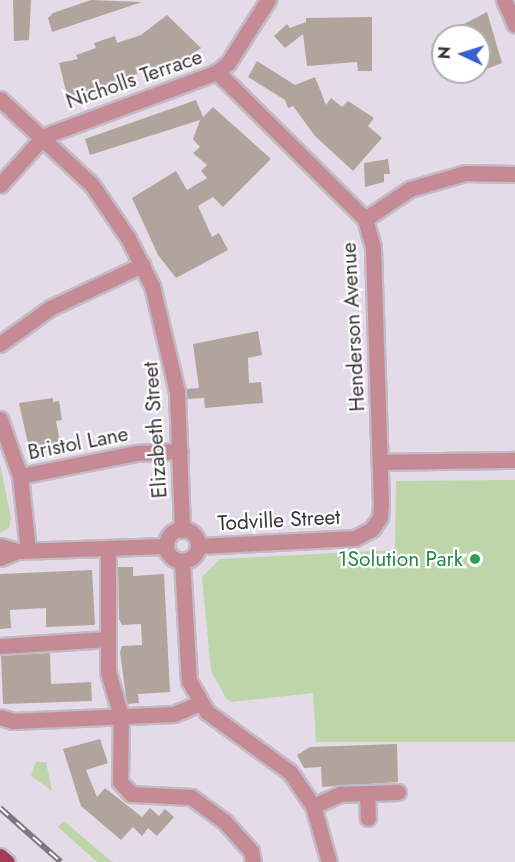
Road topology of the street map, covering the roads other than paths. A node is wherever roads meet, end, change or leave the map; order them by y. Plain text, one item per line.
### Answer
1 (268, 0) edge
2 (504, 0) edge
3 (515, 25) edge
4 (217, 72) junction
5 (0, 99) edge
6 (44, 136) junction
7 (515, 174) edge
8 (0, 185) edge
9 (365, 219) junction
10 (142, 265) junction
11 (0, 345) edge
12 (0, 419) edge
13 (180, 451) junction
14 (515, 460) edge
15 (381, 462) junction
16 (20, 476) junction
17 (182, 530) junction
18 (0, 546) edge
19 (166, 546) junction
20 (198, 546) junction
21 (108, 548) junction
22 (22, 550) junction
23 (0, 558) edge
24 (182, 561) junction
25 (108, 639) junction
26 (0, 645) edge
27 (200, 703) junction
28 (121, 716) junction
29 (0, 717) edge
30 (398, 792) dead end
31 (367, 793) junction
32 (313, 806) junction
33 (368, 818) dead end
34 (0, 856) edge
35 (7, 862) edge
36 (253, 862) edge
37 (329, 862) edge

1 - 4 street, Nicholls Terrace
2 - 3 street
4 - 6 street, Nicholls Terrace
4 - 9 street, Henderson Avenue
5 - 6 street, Elizabeth Street
6 - 8 street, Nicholls Terrace
6 - 10 street, Elizabeth Street
7 - 9 street
9 - 15 street, Henderson Avenue
10 - 11 street
10 - 13 street, Elizabeth Street
12 - 16 street
13 - 16 street, Bristol Lane
13 - 17 street, Elizabeth Street
14 - 15 street
15 - 20 street, Todville Street
16 - 22 street
17 - 19 street
17 - 20 street
18 - 22 street
19 - 21 street
19 - 24 street
20 - 24 street
21 - 22 street
21 - 25 street
22 - 23 street
24 - 27 street
25 - 26 street
25 - 28 street
27 - 28 street
27 - 32 street
28 - 29 street
28 - 36 street
30 - 31 street
31 - 32 street
31 - 33 street
32 - 37 street
34 - 35 main road

